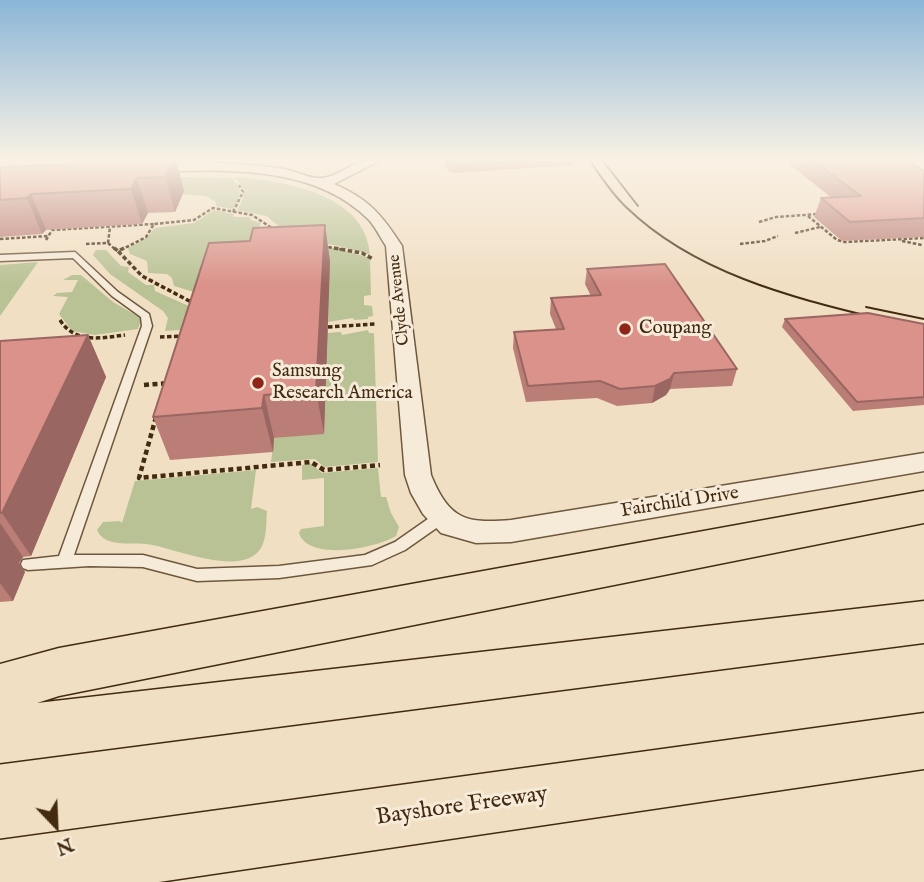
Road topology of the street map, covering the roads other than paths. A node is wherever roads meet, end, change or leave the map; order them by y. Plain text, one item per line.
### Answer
1 (356, 202) edge
2 (0, 258) edge
3 (924, 462) edge
4 (924, 507) edge
5 (440, 517) junction
6 (65, 561) junction
7 (28, 564) dead end
8 (924, 622) edge
9 (0, 689) edge
10 (0, 735) edge
11 (924, 741) edge
12 (0, 873) edge

1 - 5 street, Clyde Avenue
2 - 6 lane
3 - 5 street, Fairchild Drive
4 - 9 highway
5 - 6 lane
6 - 7 lane
8 - 10 highway
11 - 12 highway, Bayshore Freeway

